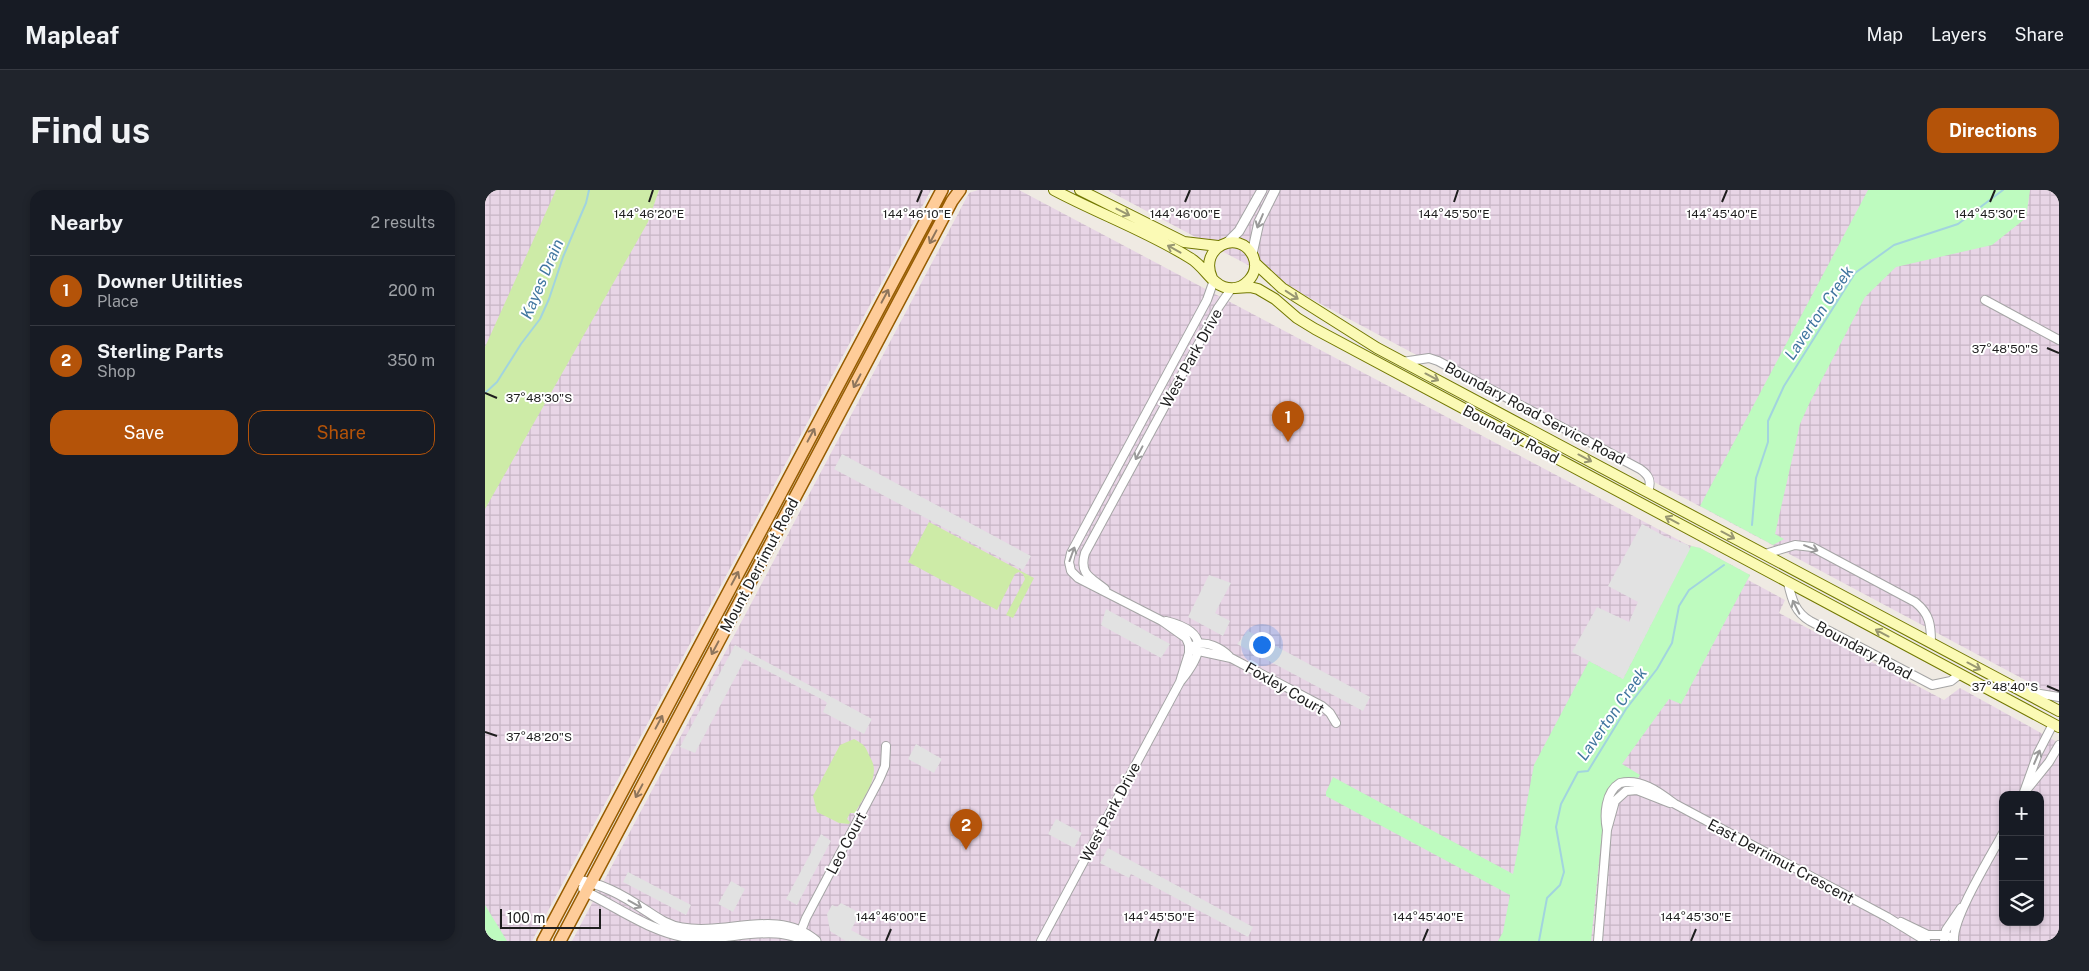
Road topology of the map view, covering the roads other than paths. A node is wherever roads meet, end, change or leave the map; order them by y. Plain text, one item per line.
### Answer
1 (942, 190) edge
2 (960, 190) edge
3 (1054, 190) edge
4 (1080, 190) edge
5 (1262, 190) edge
6 (1275, 190) edge
7 (1222, 245) junction
8 (1253, 259) junction
9 (1213, 279) junction
10 (1233, 288) junction
11 (1985, 300) dead end
12 (2059, 340) edge
13 (1402, 362) junction
14 (1143, 418) junction
15 (1139, 427) junction
16 (1153, 429) junction
17 (1648, 491) junction
18 (1641, 504) junction
19 (1765, 554) junction
20 (1084, 569) junction
21 (1071, 571) junction
22 (1789, 583) junction
23 (1112, 594) junction
24 (1162, 620) junction
25 (1931, 643) junction
26 (1199, 647) junction
27 (1189, 648) junction
28 (1952, 654) junction
29 (1960, 674) junction
30 (1180, 682) junction
31 (2017, 688) junction
32 (2059, 697) edge
33 (2059, 712) edge
34 (1336, 723) dead end
35 (2056, 725) edge
36 (2059, 745) edge
37 (886, 746) dead end
38 (2025, 791) edge
39 (2026, 791) edge
40 (2001, 836) edge
41 (575, 880) junction
42 (589, 887) junction
43 (1887, 918) junction
44 (800, 934) junction
45 (1597, 939) edge
46 (1949, 939) edge
47 (543, 941) edge
48 (560, 941) edge
49 (810, 941) edge
50 (816, 941) edge
51 (1041, 941) edge
52 (1926, 941) edge

41 -> 1 main road, Mount Derrimut Road
2 -> 42 main road, Mount Derrimut Road
9 -> 3 main road
4 -> 7 main road
5 - 7 street
6 -> 8 street
7 - 8 main road
7 - 9 main road
8 - 10 main road
8 -> 13 main road, Boundary Road
9 - 10 main road
9 - 14 street, West Park Drive
10 - 16 street, West Park Drive
10 - 18 main road, Boundary Road
11 - 12 street
13 -> 17 main road, Boundary Road
13 - 17 street, Boundary Road Service Road
14 - 15 street, West Park Drive
14 - 16 street, West Park Drive
15 - 16 street
21 -> 15 street, West Park Drive
16 -> 20 street, West Park Drive
17 - 18 main road
17 -> 19 main road, Boundary Road
22 -> 18 main road, Boundary Road
19 - 25 main road, Boundary Road
19 -> 25 street
20 - 21 street
20 - 23 street
21 - 23 street
29 -> 22 main road, Boundary Road
29 -> 22 street, Boundary Road
23 - 24 street
24 - 26 street
24 - 27 street
25 - 28 main road, Boundary Road
26 - 27 street, Foxley Court
26 - 30 street, West Park Drive
26 - 34 street, Foxley Court
27 - 30 street, West Park Drive
28 - 29 main road
28 -> 31 main road, Boundary Road
29 - 35 main road, Boundary Road
30 - 51 street, West Park Drive
31 - 32 street
31 - 33 main road, Boundary Road
33 - 35 main road
38 -> 35 street
36 - 39 street
37 - 44 street, Leo Court
40 - 46 street
41 - 42 street
41 - 47 main road, Mount Derrimut Road
42 - 44 street
42 - 48 main road, Mount Derrimut Road
43 - 45 street, East Derrimut Crescent
43 - 46 street, East Derrimut Crescent
43 - 52 street, East Derrimut Crescent
44 - 49 street
44 - 50 street

